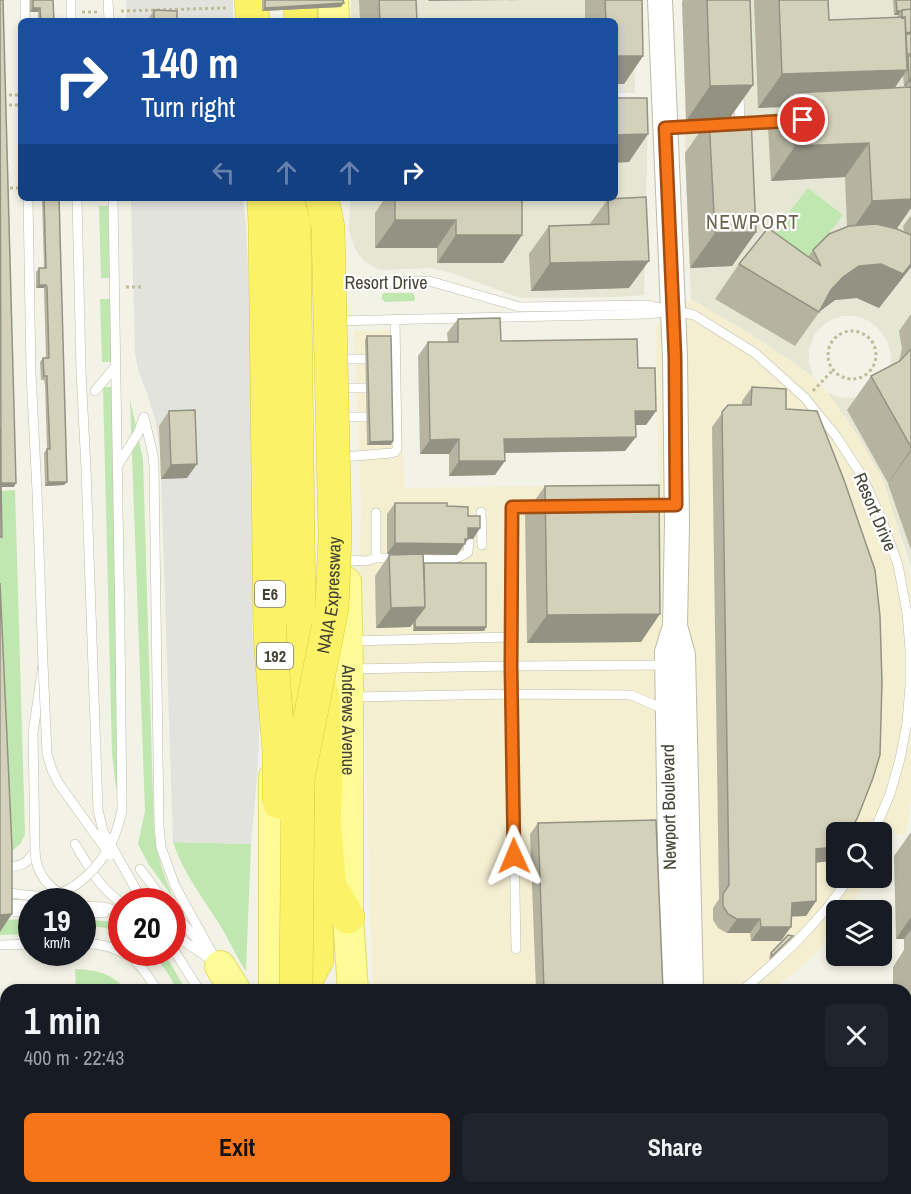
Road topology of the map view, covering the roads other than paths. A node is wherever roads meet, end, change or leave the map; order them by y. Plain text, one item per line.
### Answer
1 (25, 0) edge
2 (71, 0) edge
3 (108, 0) edge
4 (243, 0) edge
5 (300, 0) edge
6 (333, 0) edge
7 (660, 0) edge
8 (251, 11) edge
9 (108, 16) edge
10 (25, 18) edge
11 (71, 18) edge
12 (301, 18) edge
13 (333, 18) edge
14 (739, 78) edge
15 (797, 120) edge
16 (740, 123) junction
17 (665, 128) junction
18 (740, 135) edge
19 (28, 201) edge
20 (77, 201) edge
21 (113, 201) edge
22 (264, 201) edge
23 (272, 201) edge
24 (288, 201) edge
25 (289, 201) edge
26 (308, 201) edge
27 (323, 201) edge
28 (338, 201) edge
29 (339, 283) junction
30 (286, 284) joint
31 (674, 311) junction
32 (520, 312) junction
33 (395, 319) junction
34 (329, 321) junction
35 (306, 322) dead end
36 (282, 323) dead end
37 (342, 358) junction
38 (396, 359) junction
39 (115, 367) junction
40 (397, 388) junction
41 (95, 391) dead end
42 (398, 417) junction
43 (343, 423) junction
44 (275, 430) junction
45 (118, 465) junction
46 (547, 506) edge
47 (481, 512) dead end
48 (376, 513) dead end
49 (469, 539) edge
50 (482, 545) dead end
51 (376, 558) junction
52 (345, 560) junction
53 (306, 612) junction
54 (909, 612) edge
55 (675, 626) junction
56 (511, 637) junction
57 (43, 664) junction
58 (667, 665) junction
59 (511, 666) junction
60 (347, 669) junction
61 (512, 694) junction
62 (667, 712) junction
63 (878, 822) edge
64 (75, 844) dead end
65 (35, 850) junction
66 (0, 868) edge
67 (140, 869) dead end
68 (53, 888) edge
69 (134, 888) edge
70 (135, 888) edge
71 (154, 888) edge
72 (842, 888) edge
73 (0, 892) edge
74 (108, 893) edge
75 (0, 904) edge
76 (18, 905) edge
77 (0, 912) edge
78 (18, 912) edge
79 (348, 917) junction
80 (186, 928) edge
81 (18, 944) edge
82 (96, 944) edge
83 (186, 944) edge
84 (0, 945) edge
85 (516, 949) dead end
86 (184, 966) edge
87 (227, 978) edge
88 (153, 984) edge
89 (195, 984) edge
90 (276, 984) edge
91 (276, 984) edge
92 (298, 984) edge
93 (302, 984) edge
94 (353, 984) edge
95 (672, 984) edge
96 (691, 984) edge
97 (750, 984) edge

1 - 10 lane, bridge
2 - 11 lane, bridge
3 - 9 lane
4 - 8 lane
5 - 12 highway
6 - 13 main road
7 - 17 street, Newport Boulevard
14 - 16 lane
15 - 16 lane
16 - 17 lane
16 - 18 lane
17 - 31 street, Newport Boulevard
19 - 57 lane, bridge
20 - 70 lane, bridge
21 - 39 lane
22 - 90 highway, E6, bridge
23 - 44 main road, 192
24 - 30 main road
25 - 53 highway, bridge
26 - 53 highway
27 - 92 highway, NAIA Expressway, bridge
28 - 29 main road, Andrews Avenue
29 - 30 lane, Resort Drive
29 - 32 lane, Resort Drive
29 - 34 main road, Andrews Avenue
31 - 32 lane, Resort Drive
31 - 54 lane, Resort Drive
31 - 55 street, Newport Boulevard
32 - 33 lane, Resort Drive
33 - 34 lane, Resort Drive
33 - 38 lane
34 - 37 main road, Andrews Avenue
35 - 36 lane
37 - 38 lane
37 - 43 main road, Andrews Avenue
38 - 40 lane
39 - 41 lane
39 - 45 lane
40 - 42 lane
40 - 43 lane
42 - 43 lane
42 - 43 lane
43 - 44 main road
43 - 52 main road, Andrews Avenue
44 - 91 main road, 192
45 - 73 lane, bridge
45 - 87 lane
46 - 56 lane
47 - 50 lane
48 - 51 lane
49 - 51 lane
51 - 52 lane
52 - 60 main road, Andrews Avenue
53 - 79 highway
53 - 93 highway
54 - 63 lane, Resort Drive
55 - 58 street, Newport Boulevard
55 - 96 street, Newport Boulevard
56 - 59 lane
56 - 60 lane
57 - 65 lane, bridge
57 - 69 lane, bridge
58 - 59 lane
58 - 62 street, Newport Boulevard
59 - 60 lane
59 - 61 lane
60 - 61 lane
60 - 79 main road, Andrews Avenue
61 - 62 lane
61 - 85 lane
62 - 95 street, Newport Boulevard
64 - 74 lane
65 - 66 lane
65 - 68 lane, bridge
67 - 71 lane
72 - 97 lane
75 - 76 lane
77 - 78 lane
79 - 94 main road, Andrews Avenue
80 - 87 lane
81 - 84 lane
82 - 88 lane
83 - 87 lane
86 - 89 lane

